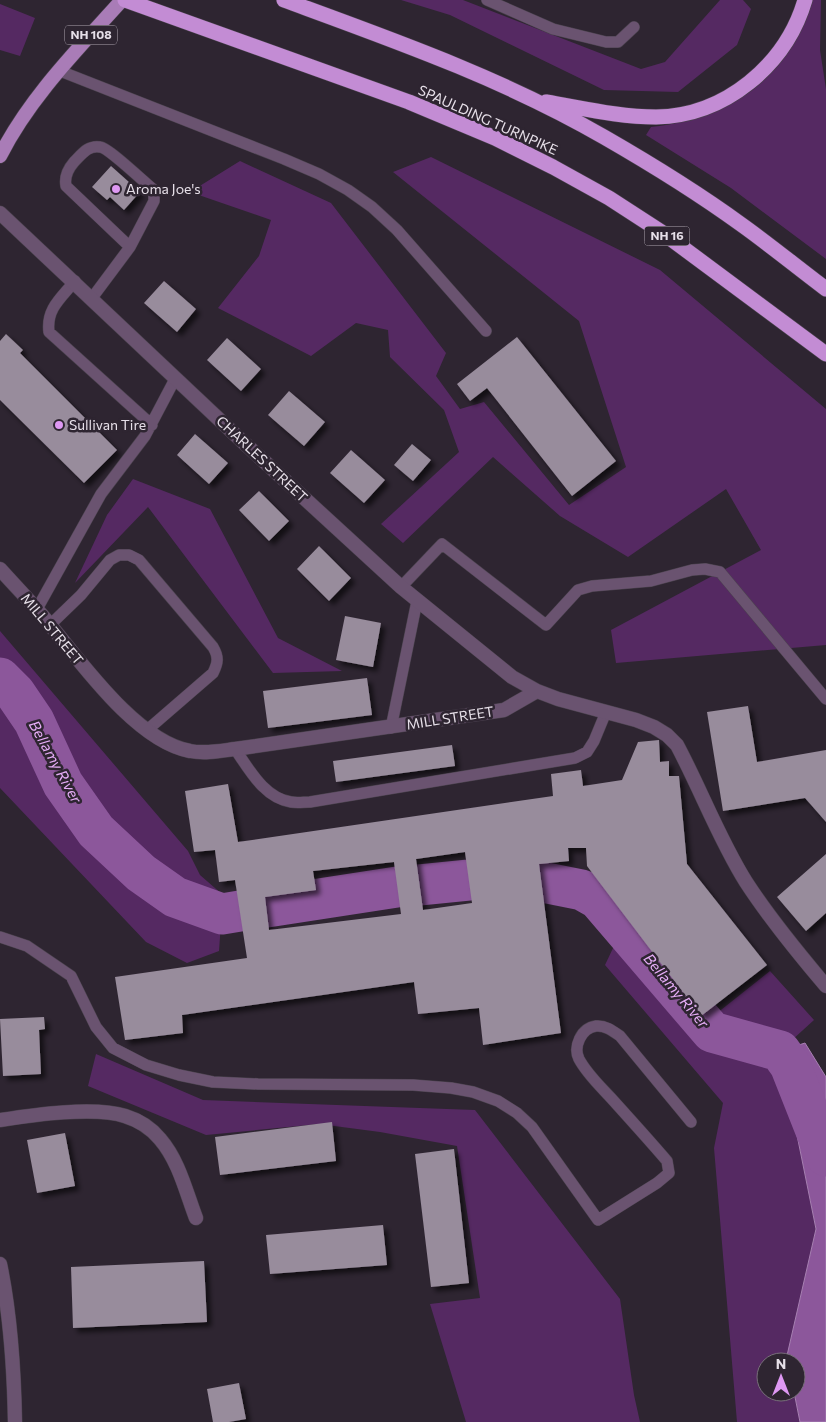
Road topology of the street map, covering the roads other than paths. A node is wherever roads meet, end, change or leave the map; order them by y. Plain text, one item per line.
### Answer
1 (123, 0) edge
2 (284, 0) edge
3 (487, 0) edge
4 (805, 0) edge
5 (634, 27) dead end
6 (60, 71) junction
7 (533, 100) junction
8 (0, 156) edge
9 (0, 213) edge
10 (130, 247) junction
11 (74, 281) junction
12 (826, 289) edge
13 (92, 298) junction
14 (486, 331) dead end
15 (826, 354) edge
16 (176, 379) junction
17 (152, 425) junction
18 (0, 569) edge
19 (401, 587) junction
20 (417, 600) junction
21 (37, 610) junction
22 (50, 625) junction
23 (537, 691) junction
24 (826, 699) edge
25 (606, 712) junction
26 (391, 728) junction
27 (146, 731) junction
28 (235, 749) junction
29 (0, 937) edge
30 (826, 986) edge
31 (0, 1120) edge
32 (692, 1122) dead end
33 (196, 1218) dead end
34 (1, 1272) edge
35 (15, 1422) edge

1 - 6 main road, NH 108
1 - 15 highway, SPAULDING TURNPIKE / NH 16
2 - 7 highway
3 - 5 lane
4 - 7 highway
6 - 8 main road, NH 108
6 - 14 lane
7 - 12 highway
9 - 11 street, CHARLES STREET
10 - 10 lane
10 - 13 lane
11 - 13 street, CHARLES STREET
11 - 17 lane
13 - 16 street, CHARLES STREET
16 - 17 lane
16 - 19 street, CHARLES STREET
17 - 21 lane
18 - 21 street, MILL STREET
19 - 20 street, CHARLES STREET
19 - 24 lane
20 - 23 street, CHARLES STREET
20 - 26 lane
21 - 22 street, MILL STREET
22 - 27 street, MILL STREET
22 - 27 lane
23 - 25 street
23 - 26 street, MILL STREET
25 - 28 lane
25 - 30 street
26 - 28 street, MILL STREET
27 - 28 street, MILL STREET
29 - 32 lane
31 - 33 street
34 - 35 street

